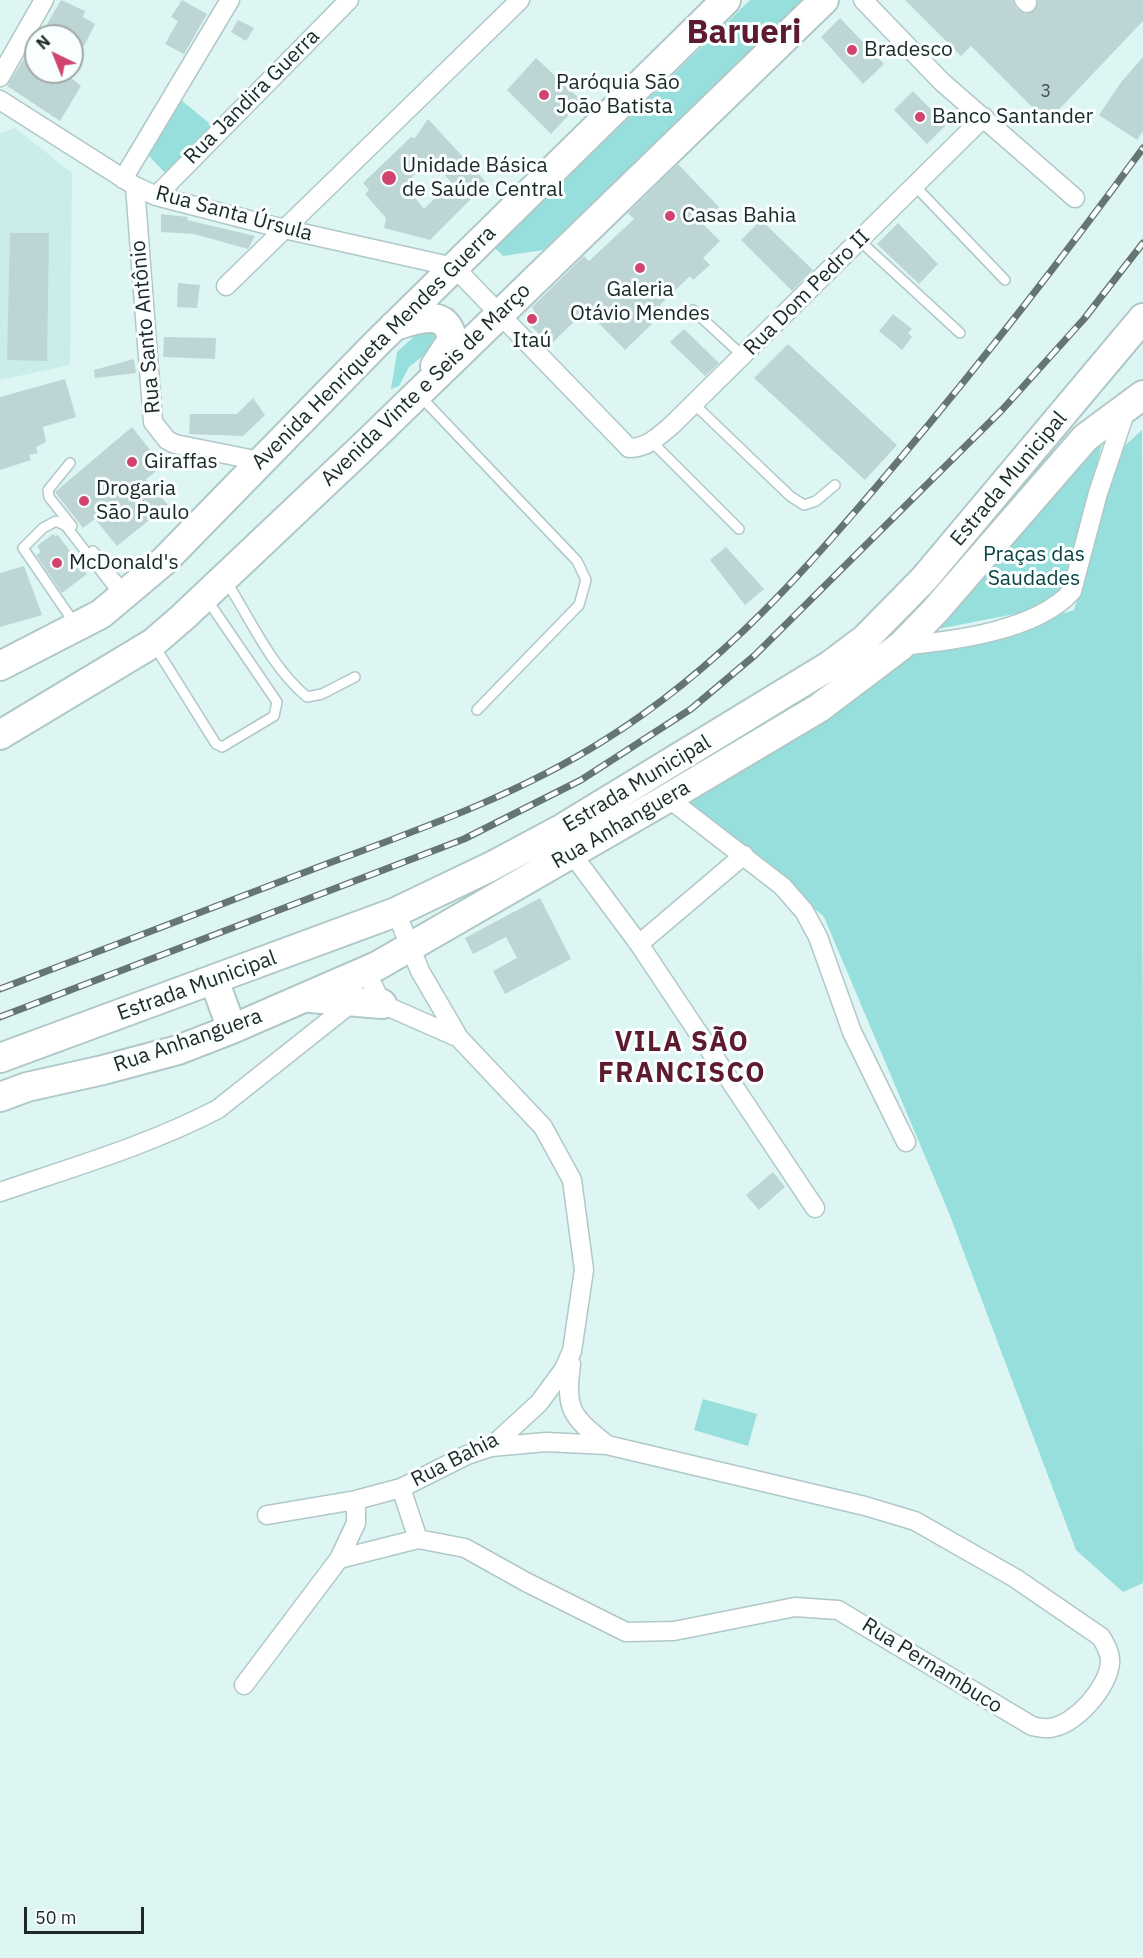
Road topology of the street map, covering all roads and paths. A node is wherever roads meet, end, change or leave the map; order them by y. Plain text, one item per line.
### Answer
1 (44, 0) edge
2 (230, 0) edge
3 (348, 0) edge
4 (520, 0) edge
5 (726, 0) edge
6 (824, 0) edge
7 (863, 0) edge
8 (0, 77) edge
9 (0, 100) edge
10 (984, 117) junction
11 (129, 182) junction
12 (915, 186) junction
13 (156, 196) junction
14 (1075, 198) dead end
15 (284, 230) junction
16 (860, 241) junction
17 (454, 267) junction
18 (1005, 280) dead end
19 (225, 286) dead end
20 (693, 310) dead end
21 (498, 315) junction
22 (1143, 318) edge
23 (394, 326) junction
24 (960, 333) dead end
25 (743, 356) junction
26 (417, 393) junction
27 (1135, 402) edge
28 (694, 404) junction
29 (652, 442) junction
30 (260, 461) junction
31 (70, 463) dead end
32 (835, 484) dead end
33 (739, 529) dead end
34 (215, 588) junction
35 (124, 595) junction
36 (77, 627) junction
37 (153, 643) junction
38 (901, 646) junction
39 (0, 666) edge
40 (355, 677) dead end
41 (477, 710) dead end
42 (0, 735) edge
43 (668, 798) junction
44 (572, 854) junction
45 (744, 855) junction
46 (388, 914) junction
47 (411, 945) junction
48 (639, 945) junction
49 (299, 948) junction
50 (372, 968) junction
51 (218, 991) junction
52 (308, 998) junction
53 (368, 1002) junction
54 (232, 1029) junction
55 (459, 1038) junction
56 (4, 1057) edge
57 (0, 1097) edge
58 (906, 1142) dead end
59 (0, 1192) edge
60 (815, 1208) dead end
61 (572, 1352) junction
62 (607, 1445) junction
63 (491, 1447) junction
64 (401, 1488) junction
65 (357, 1500) junction
66 (267, 1515) dead end
67 (418, 1539) junction
68 (339, 1559) junction
69 (244, 1685) dead end

1 - 8 street
2 - 11 street
3 - 13 street, Rua Jandira Guerra
4 - 15 street
5 - 17 main road, Avenida Henriqueta Mendes Guerra
6 - 21 main road, Avenida Vinte e Seis de Março
7 - 10 street
9 - 11 street, Rua Santa Úrsula
10 - 12 street, Rua Dom Pedro II
10 - 14 street
11 - 13 street, Rua Santa Úrsula
11 - 30 street, Rua Santo Antônio
12 - 16 street, Rua Dom Pedro II
12 - 18 lane
13 - 15 street, Rua Santa Úrsula
15 - 17 street, Rua Santa Úrsula
15 - 19 street
16 - 24 lane
16 - 25 street, Rua Dom Pedro II
17 - 21 street
17 - 23 main road, Avenida Henriqueta Mendes Guerra
20 - 25 lane
21 - 26 main road, Avenida Vinte e Seis de Março
21 - 29 street
22 - 46 main road, Estrada Municipal
23 - 26 main road
23 - 30 main road, Avenida Henriqueta Mendes Guerra
25 - 28 street, Rua Dom Pedro II
26 - 34 main road, Avenida Vinte e Seis de Março
26 - 41 lane
27 - 38 main road, Rua Anhanguera
27 - 38 street
28 - 29 street, Rua Dom Pedro II
28 - 32 lane
29 - 33 lane
30 - 35 main road, Avenida Henriqueta Mendes Guerra
31 - 35 lane
34 - 37 main road, Avenida Vinte e Seis de Março
34 - 37 lane
34 - 40 lane
35 - 36 main road, Avenida Henriqueta Mendes Guerra
35 - 36 lane
36 - 39 main road, Avenida Henriqueta Mendes Guerra
37 - 42 main road, Avenida Vinte e Seis de Março
38 - 43 main road, Rua Anhanguera
43 - 44 main road, Rua Anhanguera
43 - 45 street
44 - 47 main road, Rua Anhanguera
44 - 48 street
45 - 48 street
45 - 58 street
46 - 47 street
46 - 49 main road, Estrada Municipal
46 - 50 main road
47 - 50 main road, Rua Anhanguera
47 - 55 street
48 - 60 street
49 - 51 main road
49 - 56 main road, Estrada Municipal
50 - 52 main road, Rua Anhanguera
50 - 53 street
51 - 54 main road
51 - 56 main road
52 - 53 main road
52 - 54 main road, Rua Anhanguera
53 - 55 street
53 - 59 street
54 - 57 main road, Rua Anhanguera
55 - 61 street, Rua Bahia
61 - 62 street, Rua Pernambuco
61 - 63 street, Rua Bahia
62 - 63 street, Rua Pernambuco
62 - 67 street, Rua Pernambuco
63 - 64 street, Rua Bahia
64 - 65 street, Rua Bahia
64 - 67 street
65 - 66 street, Rua Bahia
65 - 68 street
67 - 68 street, Rua Pernambuco
68 - 69 street

